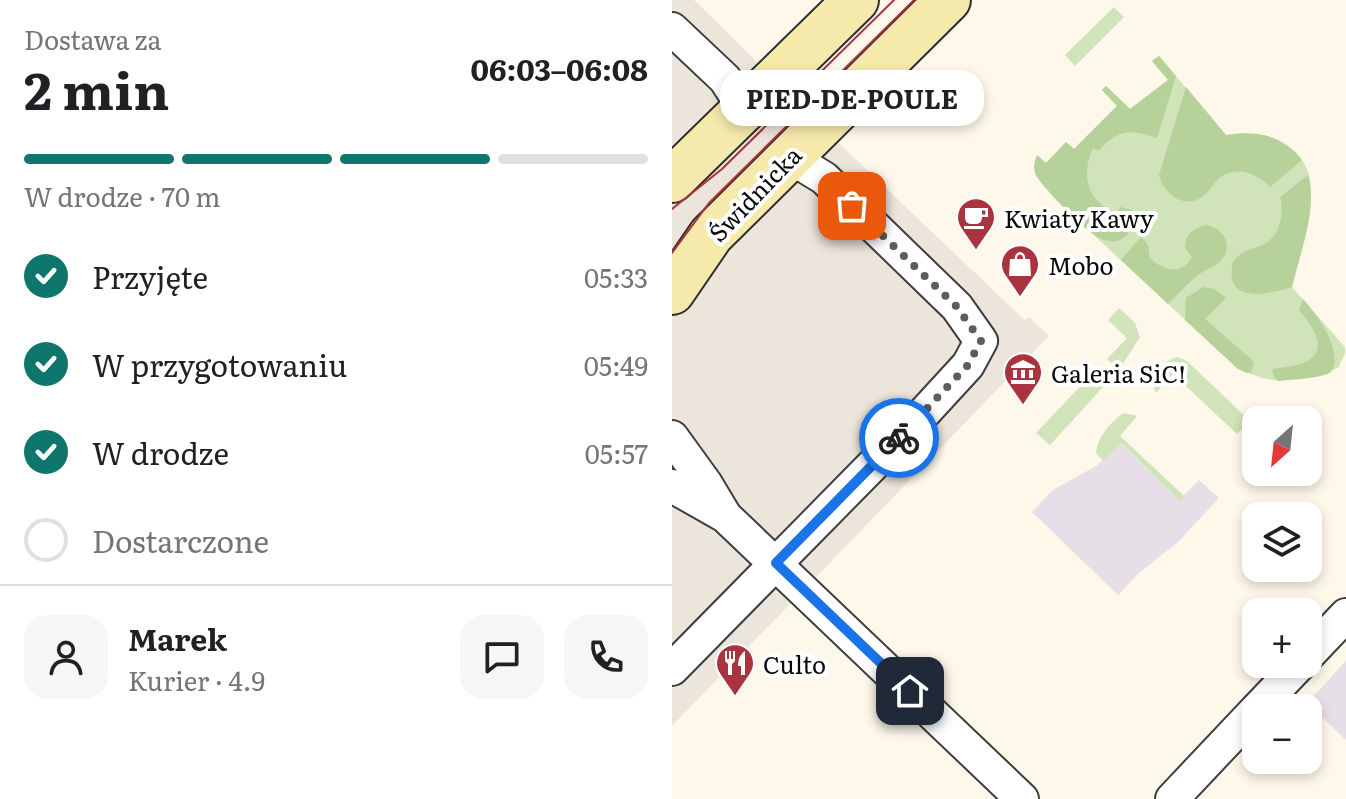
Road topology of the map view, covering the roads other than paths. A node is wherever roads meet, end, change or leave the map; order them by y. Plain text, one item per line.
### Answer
1 (856, 0) edge
2 (948, 0) edge
3 (672, 29) edge
4 (745, 110) junction
5 (788, 156) junction
6 (672, 180) edge
7 (672, 292) edge
8 (672, 437) edge
9 (672, 486) edge
10 (725, 516) junction
11 (776, 563) junction
12 (1346, 615) edge
13 (1322, 640) edge
14 (672, 669) edge
15 (1287, 678) edge
16 (1271, 694) edge
17 (1242, 725) edge
18 (1022, 799) edge
19 (1172, 799) edge

1 - 4 main road
2 - 5 main road, Świdnicka
3 - 4 street
4 - 6 main road
5 - 7 main road, Świdnicka
5 - 11 street
8 - 10 street
9 - 10 street
10 - 11 street
11 - 14 street
11 - 18 street
12 - 13 street
15 - 16 street
17 - 19 street

